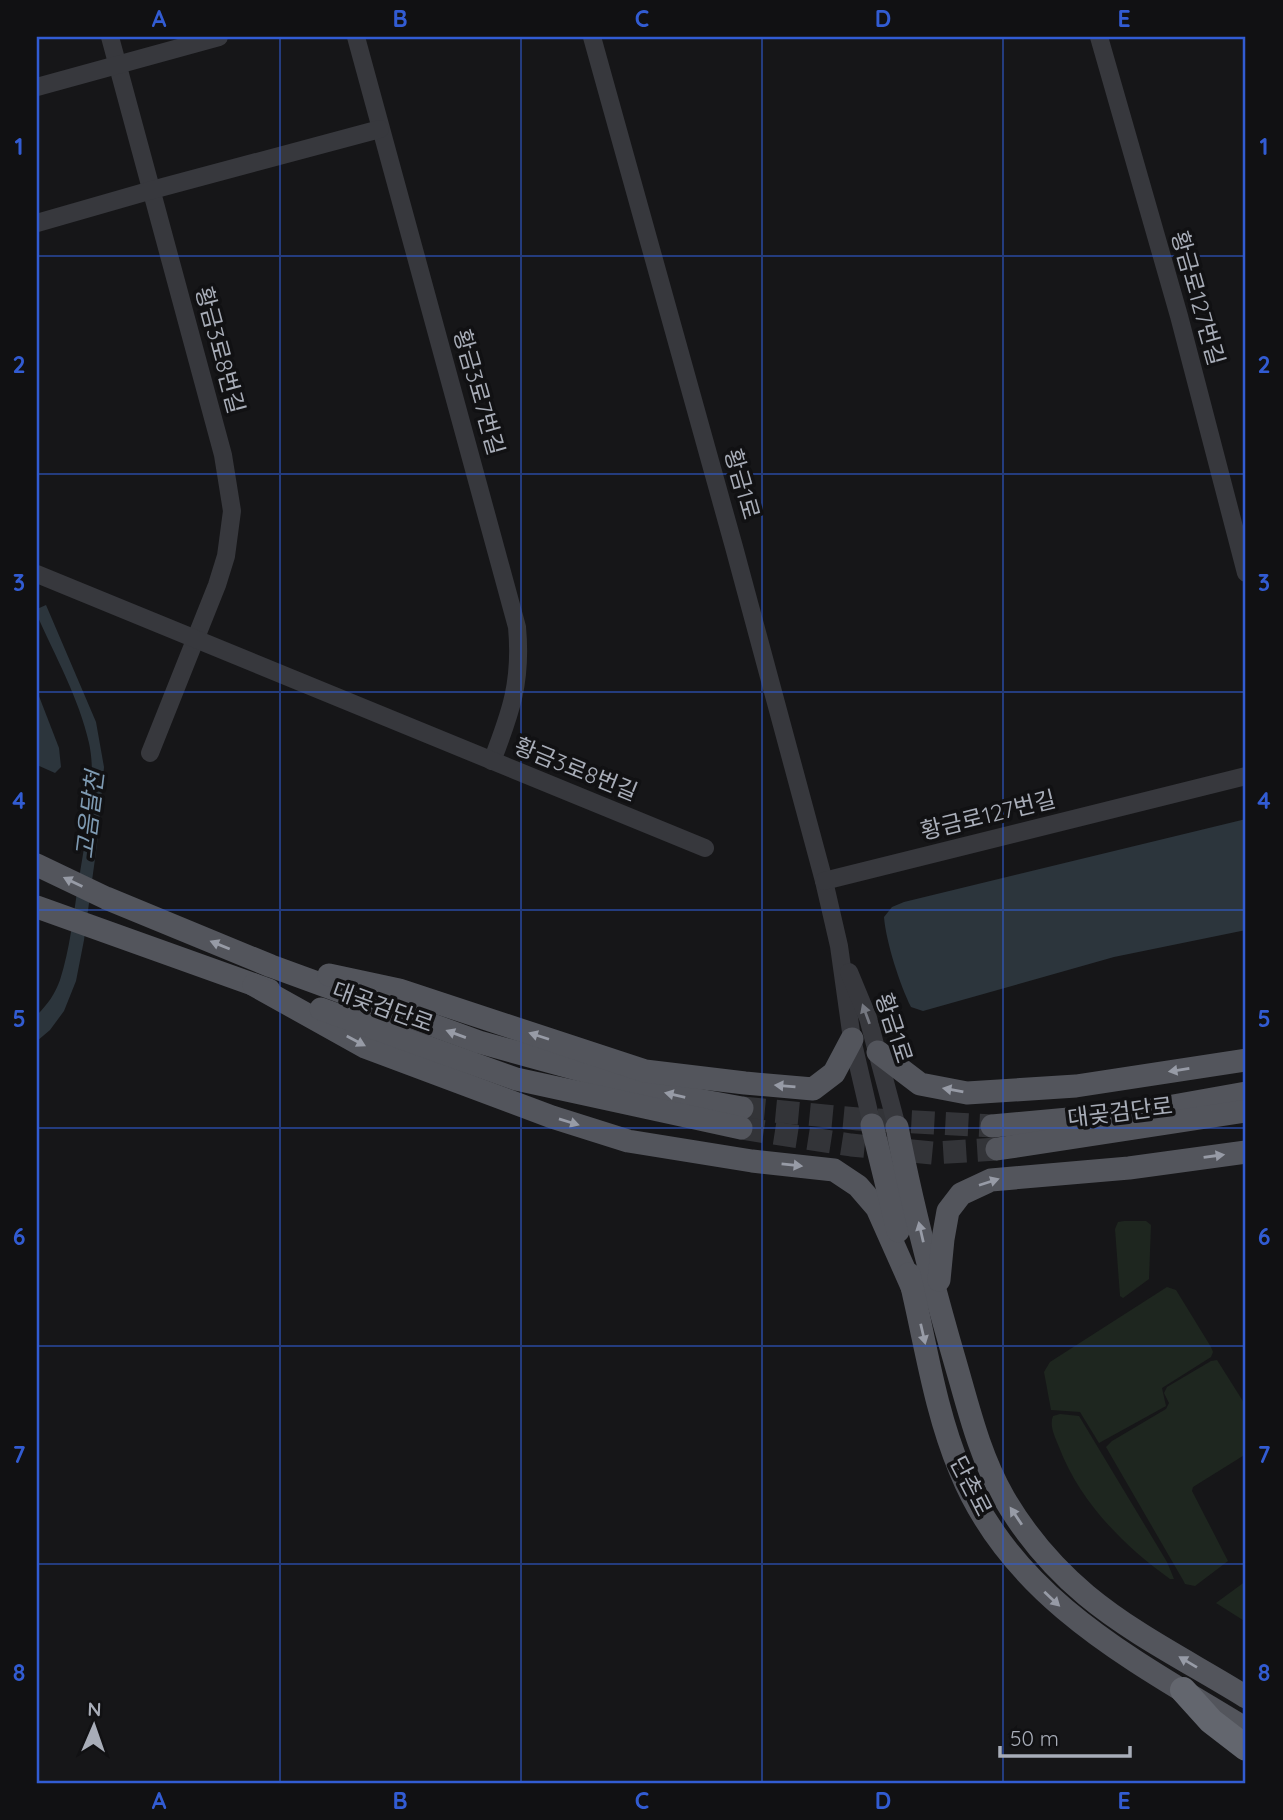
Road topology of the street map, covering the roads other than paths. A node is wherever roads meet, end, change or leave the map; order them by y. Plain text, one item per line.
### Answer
1 (110, 37) edge
2 (219, 37) edge
3 (356, 37) edge
4 (592, 37) edge
5 (1099, 37) edge
6 (118, 65) junction
7 (37, 87) edge
8 (380, 129) junction
9 (152, 190) junction
10 (37, 223) edge
11 (1246, 573) edge
12 (37, 574) edge
13 (196, 640) junction
14 (150, 753) dead end
15 (492, 761) junction
16 (1246, 776) edge
17 (705, 848) dead end
18 (39, 866) edge
19 (824, 881) junction
20 (38, 907) edge
21 (839, 946) junction
22 (250, 957) junction
23 (254, 985) junction
24 (852, 1039) junction
25 (878, 1052) junction
26 (1246, 1060) edge
27 (1246, 1093) edge
28 (1246, 1111) edge
29 (872, 1125) joint
30 (992, 1126) tunnel mouth
31 (897, 1127) joint
32 (997, 1149) tunnel mouth
33 (1246, 1152) edge
34 (913, 1289) junction
35 (938, 1300) junction
36 (1183, 1690) junction
37 (1246, 1697) edge
38 (1246, 1730) edge
39 (1246, 1748) edge

1 - 6 street, 황금3로8번길
2 - 6 street
3 - 8 street, 황금3로7번길
4 - 19 street, 황금1로
5 - 11 street, 황금로127번길
6 - 7 street
6 - 9 street, 황금3로8번길
8 - 9 street
8 - 15 street, 황금3로7번길
9 - 10 street
9 - 13 street, 황금3로8번길
12 - 13 street, 황금3로8번길
13 - 14 street, 황금3로8번길
13 - 15 street, 황금3로8번길
15 - 17 street, 황금3로8번길
16 - 19 street, 황금로127번길
22 -> 18 main road, 대곶검단로
19 - 21 street, 황금1로
20 - 23 main road, 대곶검단로
21 - 24 street, 황금1로
25 -> 21 street, 황금1로
23 -> 22 main road, 대곶검단로
24 -> 22 main road
23 -> 34 main road
24 - 29 street, 황금1로
26 -> 25 main road
25 - 31 street, 황금1로
27 - 30 main road, 대곶검단로
28 - 32 main road, 대곶검단로
29 - 34 main road, 단촌로
35 -> 31 main road, 단촌로
35 -> 33 main road
34 -> 36 main road, 단촌로
37 -> 35 main road, 단촌로
36 - 38 main road, 단촌로
36 - 39 highway

